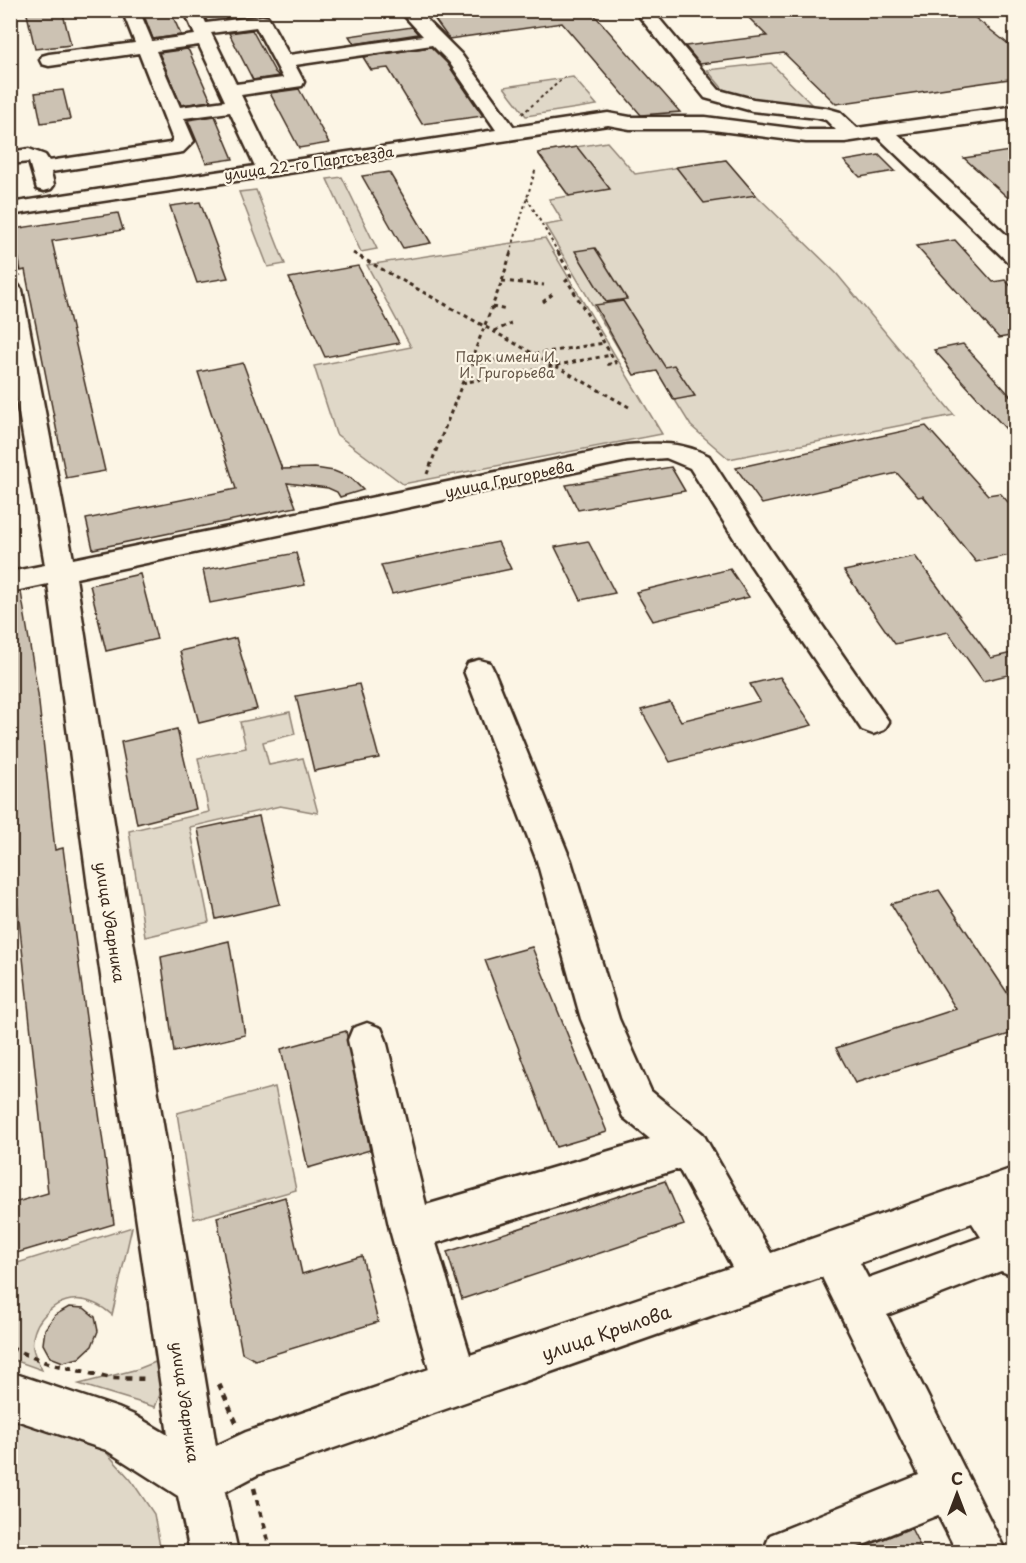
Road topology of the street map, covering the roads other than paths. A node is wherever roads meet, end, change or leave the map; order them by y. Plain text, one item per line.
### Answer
1 (130, 10) edge
2 (192, 10) edge
3 (407, 10) edge
4 (642, 10) edge
5 (203, 34) junction
6 (438, 39) junction
7 (145, 47) junction
8 (49, 60) dead end
9 (283, 61) junction
10 (233, 98) junction
11 (1007, 113) edge
12 (172, 114) junction
13 (1016, 128) edge
14 (883, 131) junction
15 (508, 133) junction
16 (852, 135) junction
17 (138, 153) junction
18 (10, 158) edge
19 (40, 168) junction
20 (267, 169) junction
21 (149, 187) junction
22 (48, 203) junction
23 (10, 209) edge
24 (1016, 257) edge
25 (10, 290) edge
26 (61, 572) junction
27 (10, 582) edge
28 (479, 671) dead end
29 (873, 722) dead end
30 (367, 1040) dead end
31 (688, 1148) junction
32 (998, 1193) edge
33 (411, 1230) junction
34 (1013, 1251) edge
35 (832, 1252) junction
36 (761, 1278) junction
37 (858, 1304) junction
38 (456, 1384) junction
39 (10, 1395) edge
40 (198, 1480) junction
41 (949, 1487) junction
42 (214, 1552) edge
43 (787, 1552) edge
44 (982, 1552) edge

1 - 7 street
2 - 5 street
3 - 6 street
4 - 16 street
5 - 7 street
5 - 9 street
5 - 10 street
6 - 9 street
6 - 15 street
7 - 8 street
7 - 12 street
9 - 10 street
10 - 12 street
10 - 20 street
11 - 13 street
11 - 14 street, улица 22-го Партсъезда
12 - 17 street
14 - 16 street, улица 22-го Партсъезда
14 - 24 street
15 - 16 street, улица 22-го Партсъезда
15 - 20 street, улица 22-го Партсъезда
17 - 19 street
17 - 21 street
18 - 19 street
19 - 22 street
20 - 21 street, улица 22-го Партсъезда
21 - 22 street, улица 22-го Партсъезда
22 - 23 street, улица 22-го Партсъезда
25 - 26 street, улица Ударника
26 - 27 street, улица Григорьева
26 - 29 street, улица Григорьева
26 - 40 street, улица Ударника
28 - 31 street
30 - 33 street
31 - 33 street
31 - 36 street
32 - 34 street
32 - 35 street, улица Крылова
33 - 38 street
34 - 37 street
35 - 36 street, улица Крылова
35 - 37 street
36 - 38 street, улица Крылова
37 - 41 street
38 - 40 street, улица Крылова
39 - 40 street
40 - 42 street, улица Ударника
41 - 43 street
41 - 44 street

